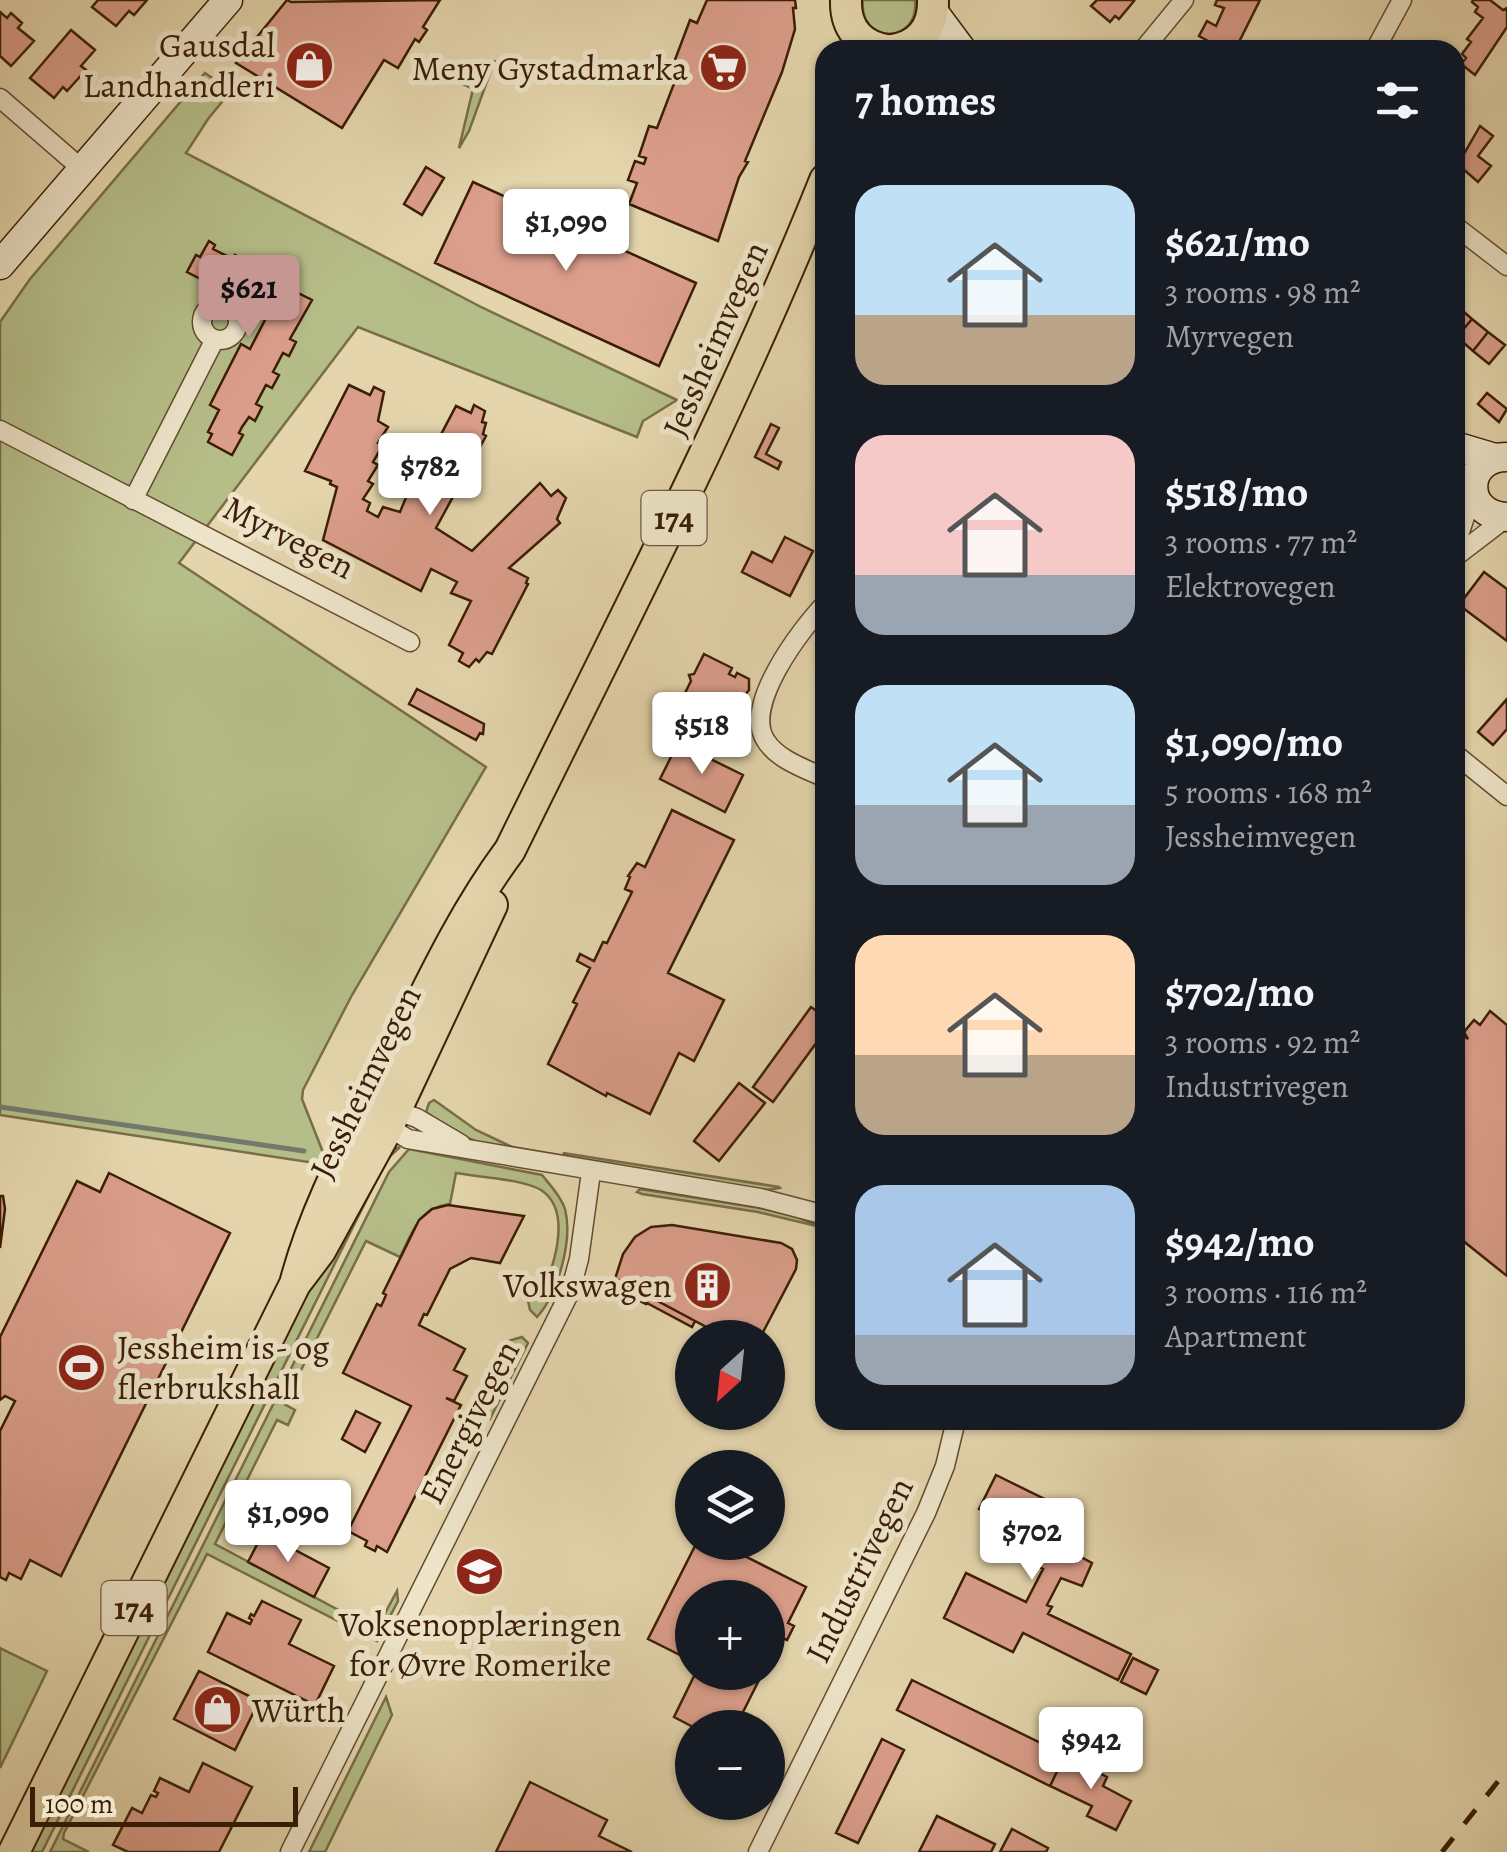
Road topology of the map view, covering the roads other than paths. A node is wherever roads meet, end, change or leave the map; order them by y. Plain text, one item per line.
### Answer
1 (228, 0) edge
2 (846, 0) edge
3 (1184, 0) edge
4 (1402, 0) edge
5 (933, 6) edge
6 (854, 40) edge
7 (914, 40) edge
8 (955, 40) edge
9 (1152, 40) edge
10 (1380, 40) edge
11 (0, 98) edge
12 (82, 168) junction
13 (815, 203) edge
14 (1465, 234) edge
15 (0, 266) edge
16 (1507, 266) edge
17 (215, 339) dead end
18 (0, 430) edge
19 (1465, 448) edge
20 (1501, 457) edge
21 (1465, 483) edge
22 (1473, 493) junction
23 (133, 500) junction
24 (1465, 517) edge
25 (1506, 518) edge
26 (1465, 549) edge
27 (815, 615) edge
28 (410, 642) dead end
29 (1465, 762) edge
30 (815, 772) edge
31 (1507, 796) edge
32 (384, 1116) junction
33 (591, 1172) junction
34 (815, 1212) edge
35 (954, 1430) edge
36 (14, 1852) edge
37 (290, 1852) edge
38 (758, 1852) edge

1 - 12 street
2 - 6 main road
3 - 9 street
4 - 10 street
5 - 7 main road
5 - 8 street
11 - 12 street
12 - 15 street
13 - 32 main road, Jessheimvegen / 174
14 - 16 street
17 - 23 street
18 - 23 street, Myrvegen
19 - 20 street
20 - 22 street
21 - 22 street
22 - 24 street
22 - 25 street
23 - 28 street, Myrvegen
25 - 26 street
27 - 30 street
29 - 31 street
32 - 33 street
32 - 36 main road, Jessheimvegen / 174
33 - 34 street
33 - 37 street, Energivegen
35 - 38 street, Industrivegen

